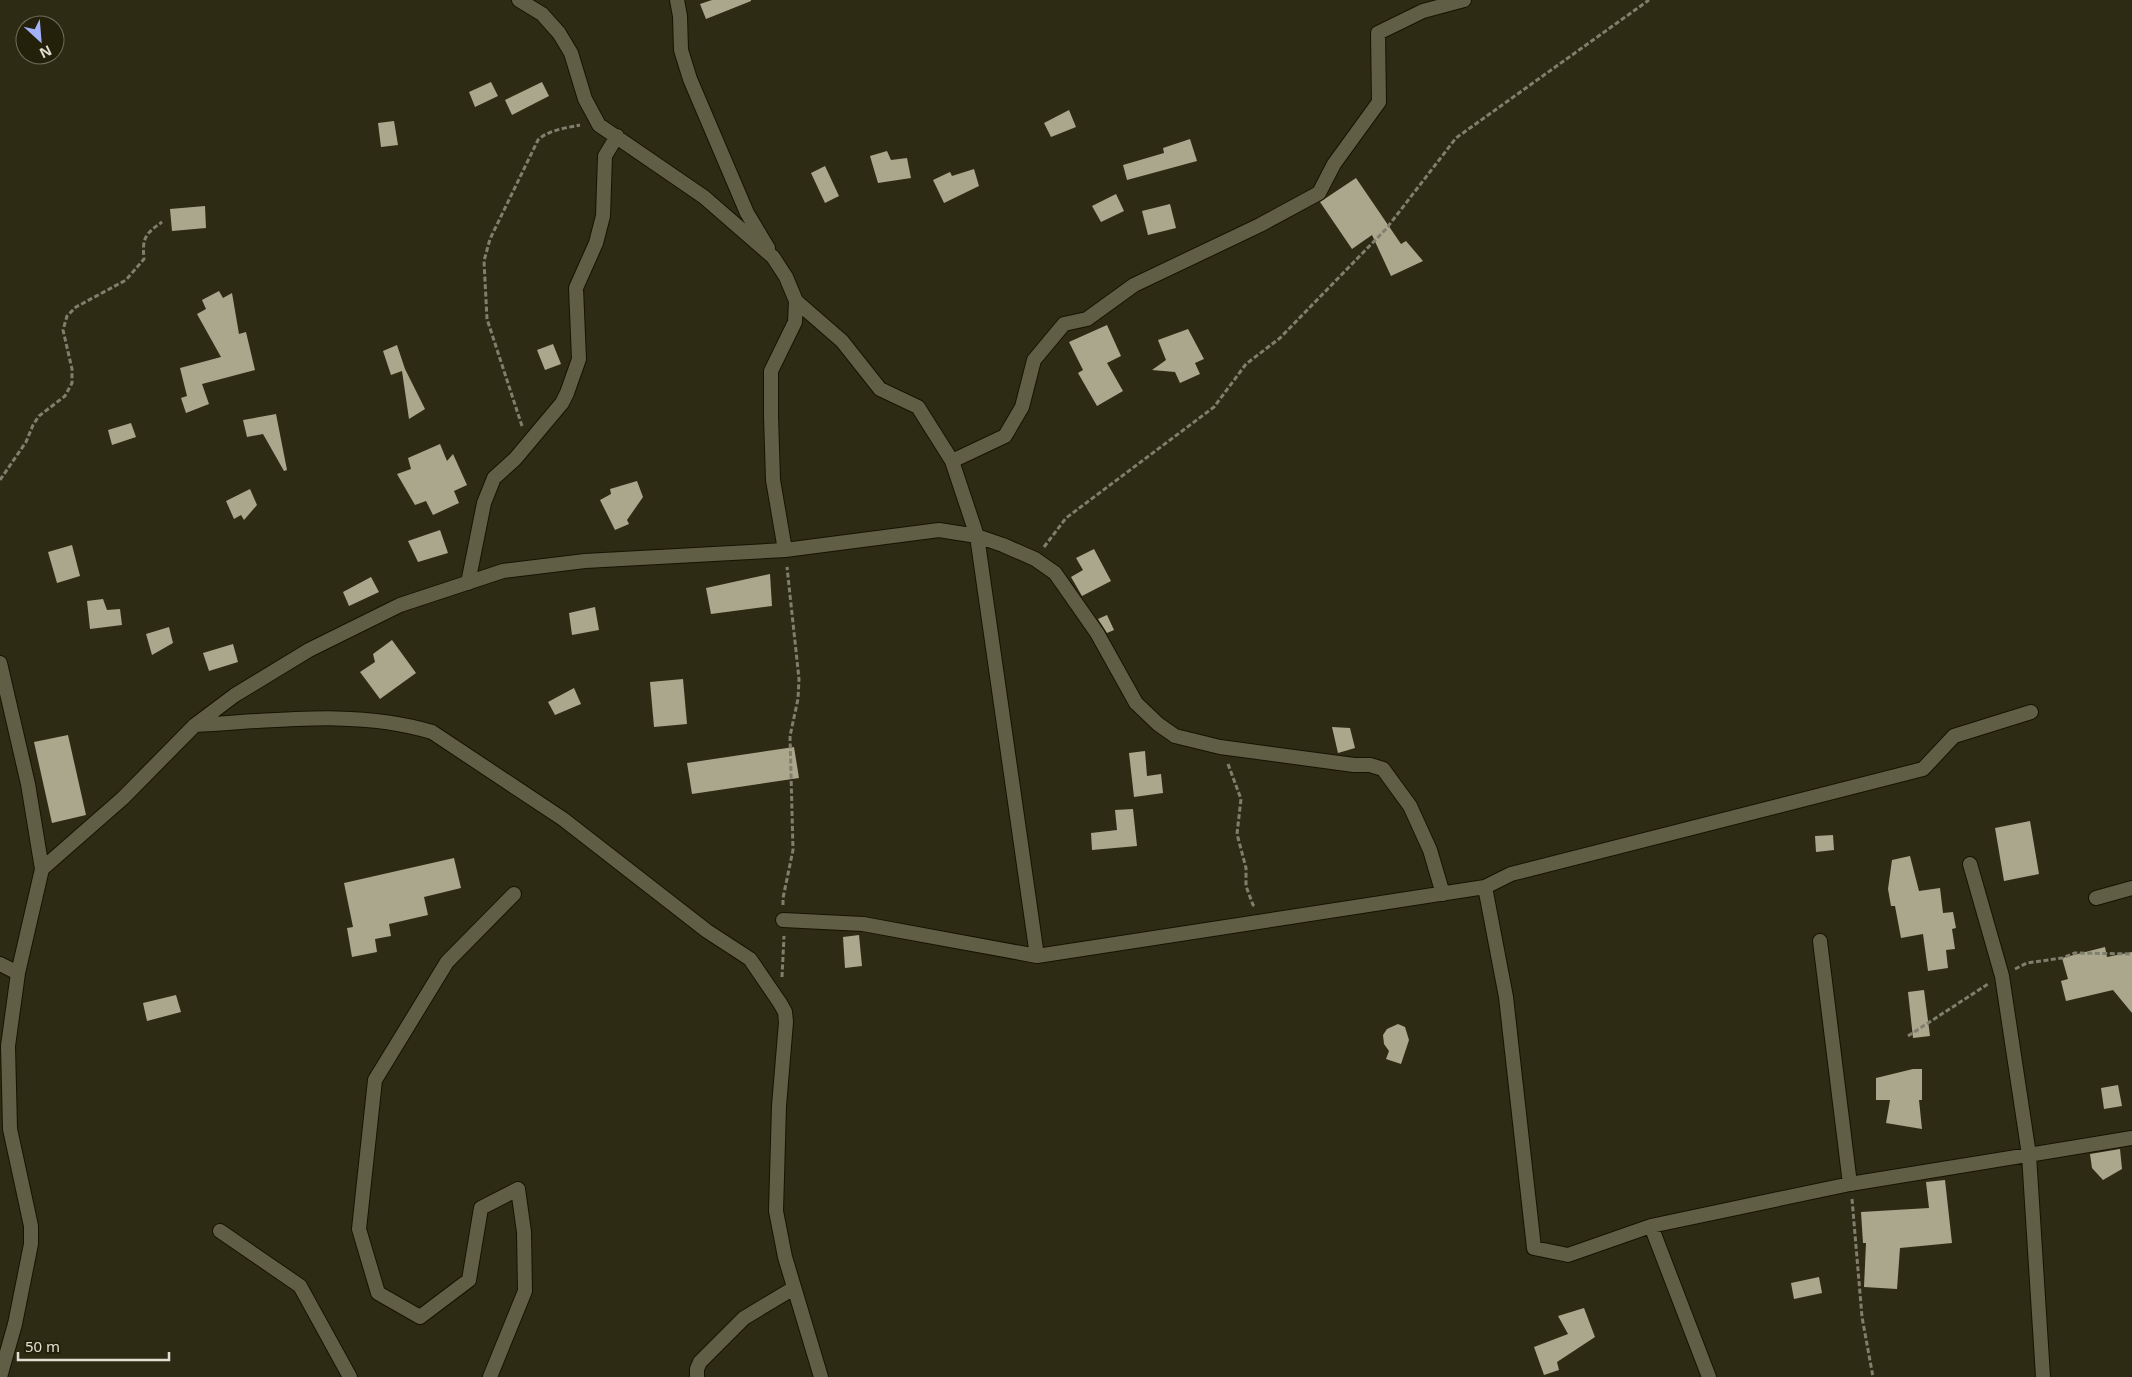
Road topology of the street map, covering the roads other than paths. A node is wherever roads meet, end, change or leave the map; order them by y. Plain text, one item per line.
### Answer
1 (519, 0) edge
2 (677, 0) edge
3 (1464, 0) edge
4 (617, 136) junction
5 (773, 257) junction
6 (796, 301) junction
7 (952, 461) junction
8 (977, 536) junction
9 (785, 550) junction
10 (468, 583) junction
11 (0, 663) edge
12 (2031, 712) dead end
13 (195, 725) junction
14 (1970, 864) dead end
15 (42, 869) junction
16 (1485, 887) junction
17 (2132, 888) edge
18 (514, 894) dead end
19 (1443, 894) junction
20 (2096, 898) dead end
21 (784, 920) road end
22 (1820, 941) dead end
23 (1037, 956) junction
24 (0, 964) edge
25 (18, 973) junction
26 (2132, 1138) edge
27 (2029, 1155) junction
28 (1850, 1184) junction
29 (1651, 1226) junction
30 (220, 1231) dead end
31 (794, 1288) junction
32 (0, 1377) edge
33 (350, 1377) edge
34 (490, 1377) edge
35 (697, 1377) edge
36 (821, 1377) edge
37 (1709, 1377) edge
38 (2043, 1377) edge

1 - 4 street
2 - 5 street
3 - 7 street
4 - 5 street
4 - 10 street
5 - 6 street
6 - 7 street
6 - 9 street
7 - 8 street
8 - 9 street
8 - 19 street
8 - 23 street
9 - 10 street
10 - 13 street
11 - 15 street
12 - 16 street
13 - 15 street
13 - 31 street
14 - 27 street
15 - 25 street
16 - 19 street
16 - 29 street
17 - 20 street
18 - 34 street
19 - 23 street
21 - 23 street
22 - 28 street
24 - 25 street
25 - 32 street
26 - 27 street
27 - 28 street
27 - 38 street
28 - 29 street
29 - 37 street
30 - 33 street
31 - 35 street
31 - 36 street

